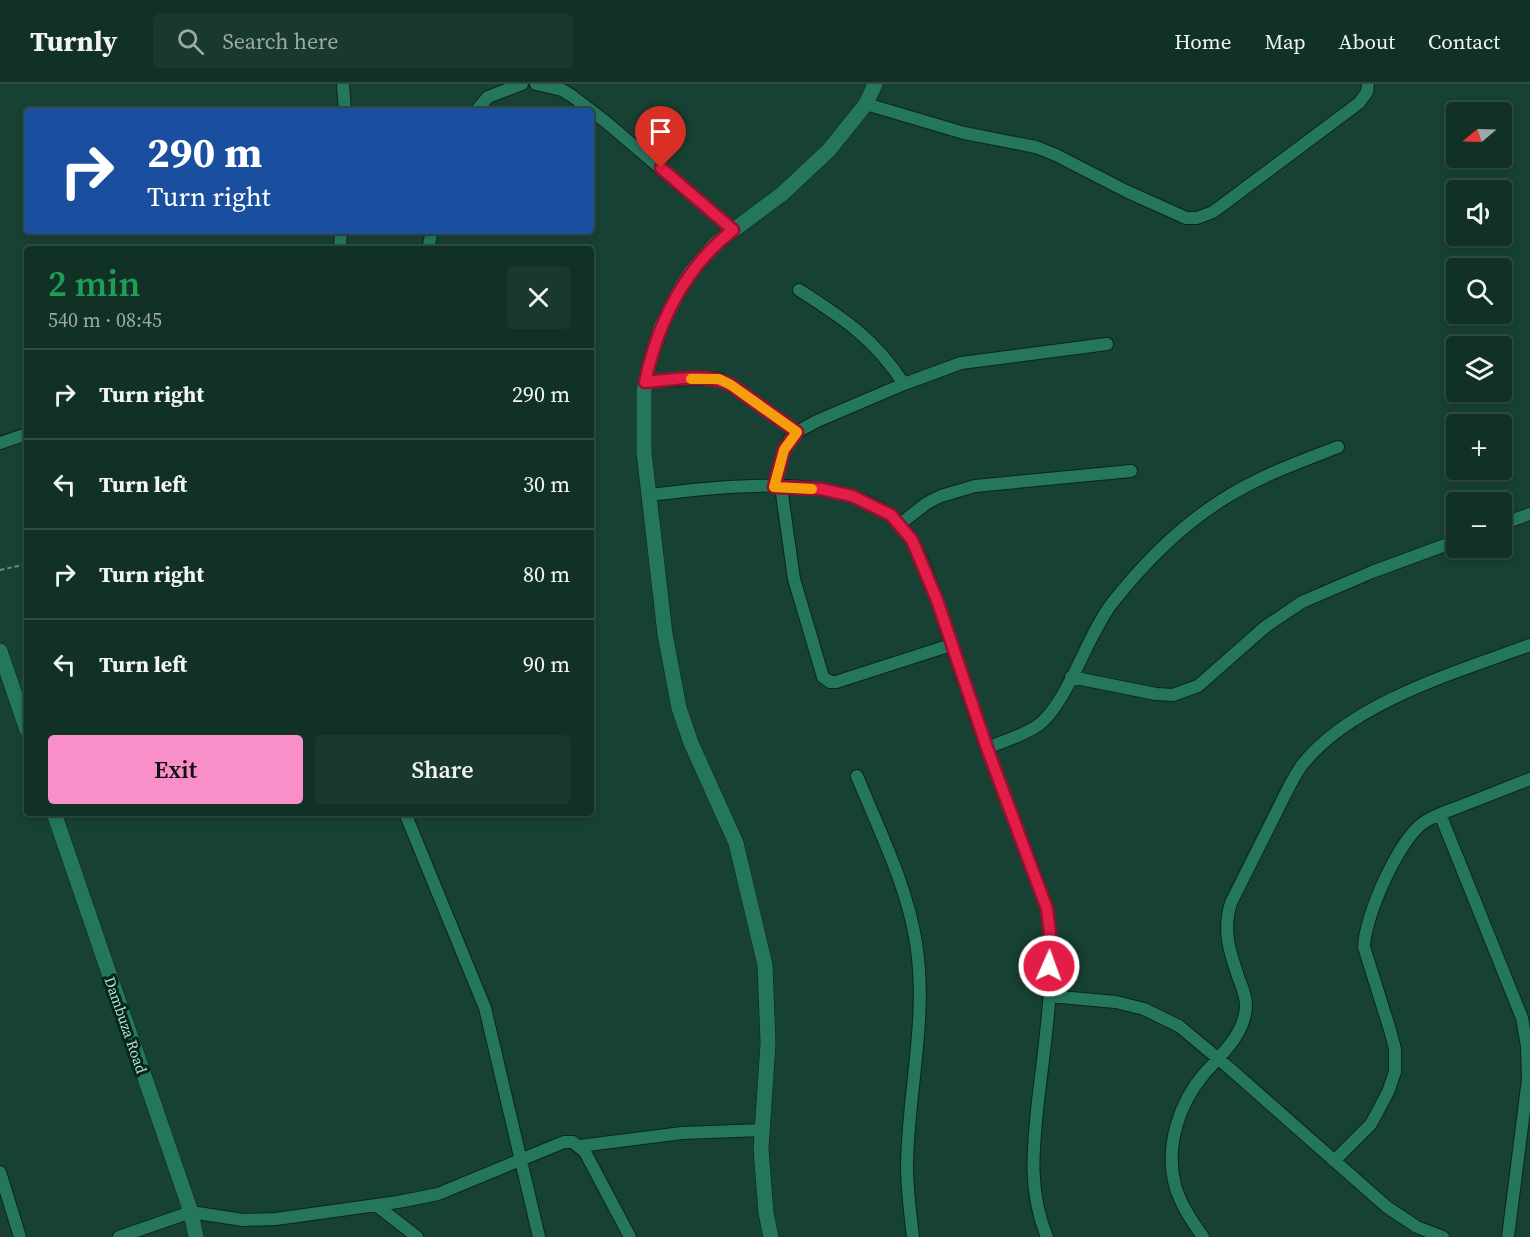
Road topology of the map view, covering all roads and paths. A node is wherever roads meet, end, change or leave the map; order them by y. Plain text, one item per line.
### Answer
1 (343, 84) edge
2 (522, 84) edge
3 (536, 84) edge
4 (875, 84) edge
5 (1368, 84) edge
6 (495, 89) edge
7 (866, 104) junction
8 (345, 108) edge
9 (479, 108) edge
10 (588, 108) edge
11 (594, 113) edge
12 (733, 230) junction
13 (799, 290) dead end
14 (1107, 344) dead end
15 (645, 382) junction
16 (904, 384) junction
17 (797, 432) junction
18 (24, 435) edge
19 (0, 444) edge
20 (1338, 447) dead end
21 (1131, 471) dead end
22 (778, 487) junction
23 (649, 495) junction
24 (1530, 514) edge
25 (1512, 520) edge
26 (900, 524) junction
27 (1446, 545) edge
28 (24, 565) edge
29 (0, 570) edge
30 (951, 645) junction
31 (1530, 645) edge
32 (2, 661) edge
33 (1071, 677) junction
34 (24, 722) edge
35 (987, 748) junction
36 (857, 776) dead end
37 (1530, 779) edge
38 (1440, 814) junction
39 (55, 816) edge
40 (406, 816) edge
41 (1049, 996) junction
42 (1220, 1060) junction
43 (762, 1130) junction
44 (580, 1146) junction
45 (522, 1160) junction
46 (1334, 1161) junction
47 (0, 1172) edge
48 (376, 1205) junction
49 (191, 1212) junction
50 (1417, 1227) junction
51 (20, 1237) edge
52 (119, 1237) edge
53 (196, 1237) edge
54 (417, 1237) edge
55 (539, 1237) edge
56 (630, 1237) edge
57 (771, 1237) edge
58 (913, 1237) edge
59 (1047, 1237) edge
60 (1203, 1237) edge
61 (1409, 1237) edge
62 (1443, 1237) edge
63 (1508, 1237) edge

1 - 8 street
2 - 6 street
3 - 10 street
4 - 7 street
5 - 7 street
6 - 9 street
7 - 12 street
11 - 12 street
12 - 15 street
13 - 16 street
14 - 16 street
15 - 17 street
15 - 23 street
16 - 17 street
17 - 22 street
18 - 19 street
20 - 33 street
21 - 26 street
22 - 23 street
22 - 26 street
22 - 30 street
23 - 43 street
24 - 25 street
26 - 30 street
27 - 33 street
28 - 29 path
30 - 35 street
31 - 42 street
32 - 34 street
33 - 35 street
35 - 41 street
36 - 58 street
37 - 38 street
38 - 46 street
38 - 63 street
39 - 49 street, Dambuza Road
40 - 45 street
41 - 42 street
41 - 59 street
42 - 46 street
42 - 60 street
43 - 44 street
43 - 57 street
44 - 45 street
44 - 56 street
45 - 48 street
45 - 55 street
46 - 50 street
47 - 51 street
48 - 49 street
48 - 54 street
49 - 52 street
49 - 53 street, Dambuza Road
50 - 61 street
50 - 62 street

